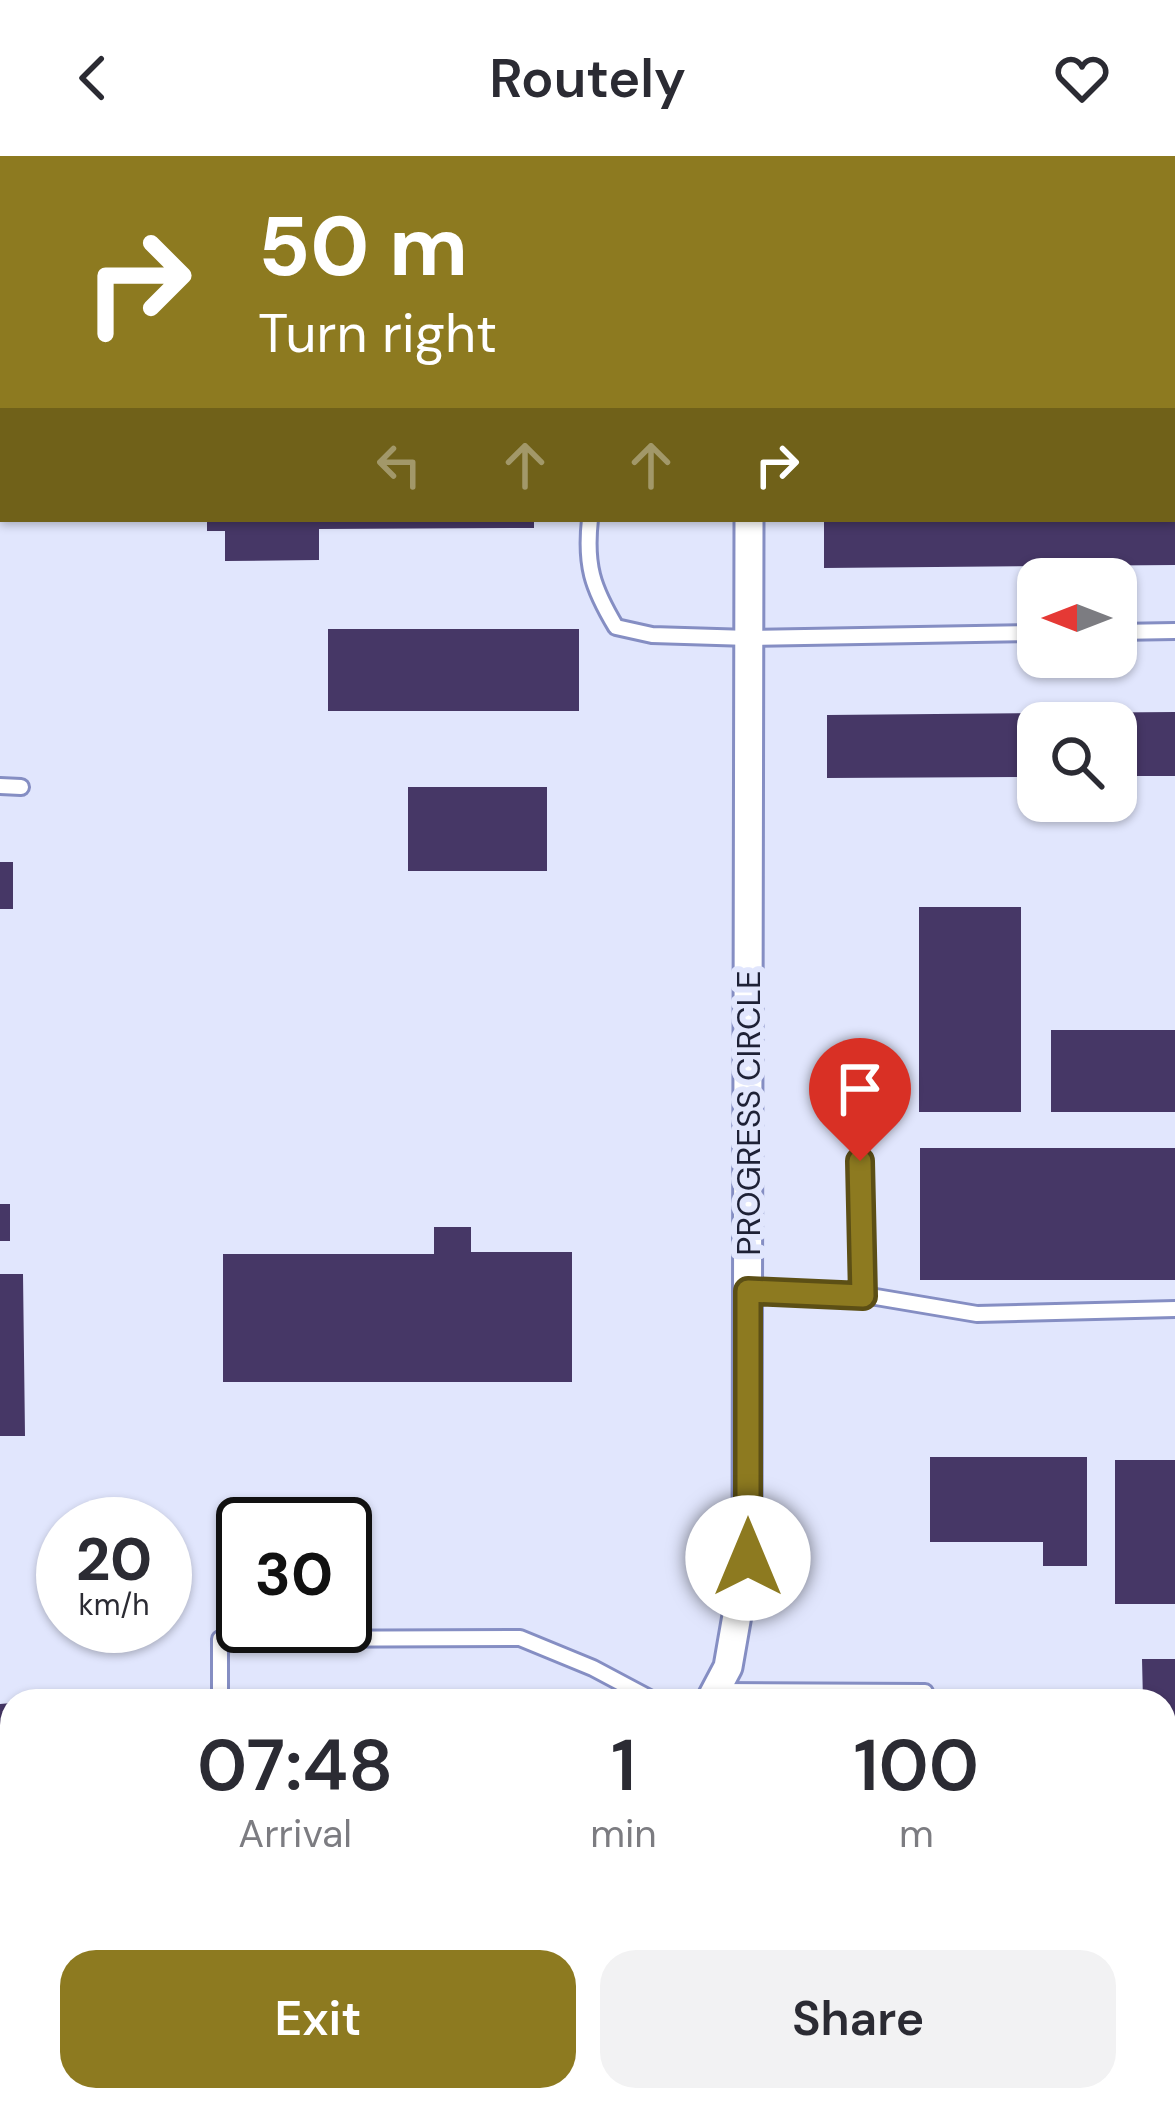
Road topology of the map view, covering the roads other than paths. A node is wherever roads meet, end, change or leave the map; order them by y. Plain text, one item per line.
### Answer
1 (590, 522) edge
2 (749, 522) edge
3 (1175, 631) edge
4 (1137, 632) edge
5 (1017, 633) edge
6 (749, 638) junction
7 (0, 786) edge
8 (21, 787) dead end
9 (860, 1161) dead end
10 (748, 1291) junction
11 (863, 1296) junction
12 (1175, 1309) edge
13 (220, 1689) edge
14 (632, 1689) edge
15 (716, 1689) edge

1 - 6 lane
2 - 6 street, PROGRESS CIRCLE
3 - 4 lane
5 - 6 lane
6 - 10 street, PROGRESS CIRCLE
7 - 8 lane
9 - 11 lane
10 - 11 lane
10 - 15 street, PROGRESS CIRCLE
11 - 12 lane
13 - 14 lane

